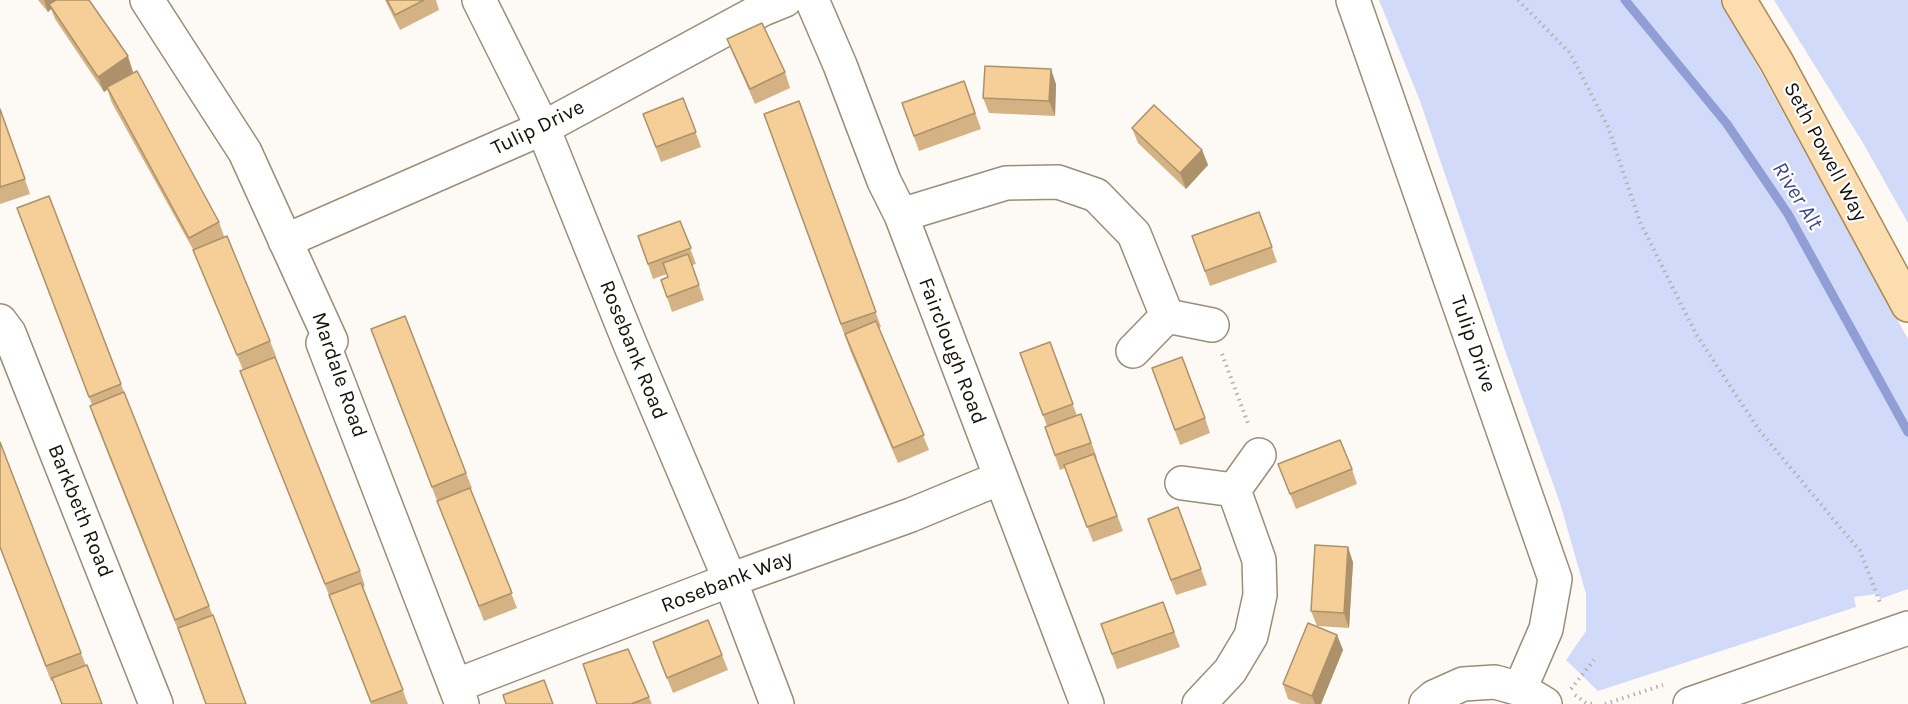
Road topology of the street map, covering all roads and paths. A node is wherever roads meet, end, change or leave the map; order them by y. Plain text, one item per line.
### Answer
1 (147, 0) edge
2 (479, 0) edge
3 (785, 0) edge
4 (812, 0) edge
5 (1353, 0) edge
6 (1518, 0) edge
7 (1739, 0) edge
8 (543, 129) junction
9 (901, 215) junction
10 (285, 241) junction
11 (1908, 305) edge
12 (1167, 316) junction
13 (0, 321) edge
14 (1212, 325) joint
15 (1133, 351) dead end
16 (1259, 455) joint
17 (1000, 478) junction
18 (1182, 483) dead end
19 (1234, 490) junction
20 (729, 580) junction
21 (1895, 619) edge
22 (1594, 660) dead end
23 (1545, 694) edge
24 (458, 695) edge
25 (156, 704) edge
26 (777, 704) edge
27 (1087, 704) edge
28 (1199, 704) edge
29 (1426, 704) edge
30 (1690, 704) edge

1 - 10 street, Mardale Road
2 - 8 street, Rosebank Road
3 - 8 street, Tulip Drive
4 - 9 street, Fairclough Road
5 - 23 street, Tulip Drive
6 - 21 path
7 - 11 main road, Seth Powell Way
8 - 10 street, Tulip Drive
8 - 20 street, Rosebank Road
9 - 12 street
9 - 17 street, Fairclough Road
10 - 24 street, Mardale Road
12 - 14 street
12 - 15 street
13 - 25 street, Barkbeth Road
14 - 16 path
16 - 19 street
17 - 20 street, Rosebank Way
17 - 27 street, Fairclough Road
18 - 19 street
19 - 28 street
20 - 24 street, Rosebank Way
20 - 26 street, Rosebank Road
21 - 30 street
22 - 23 path
23 - 29 street

